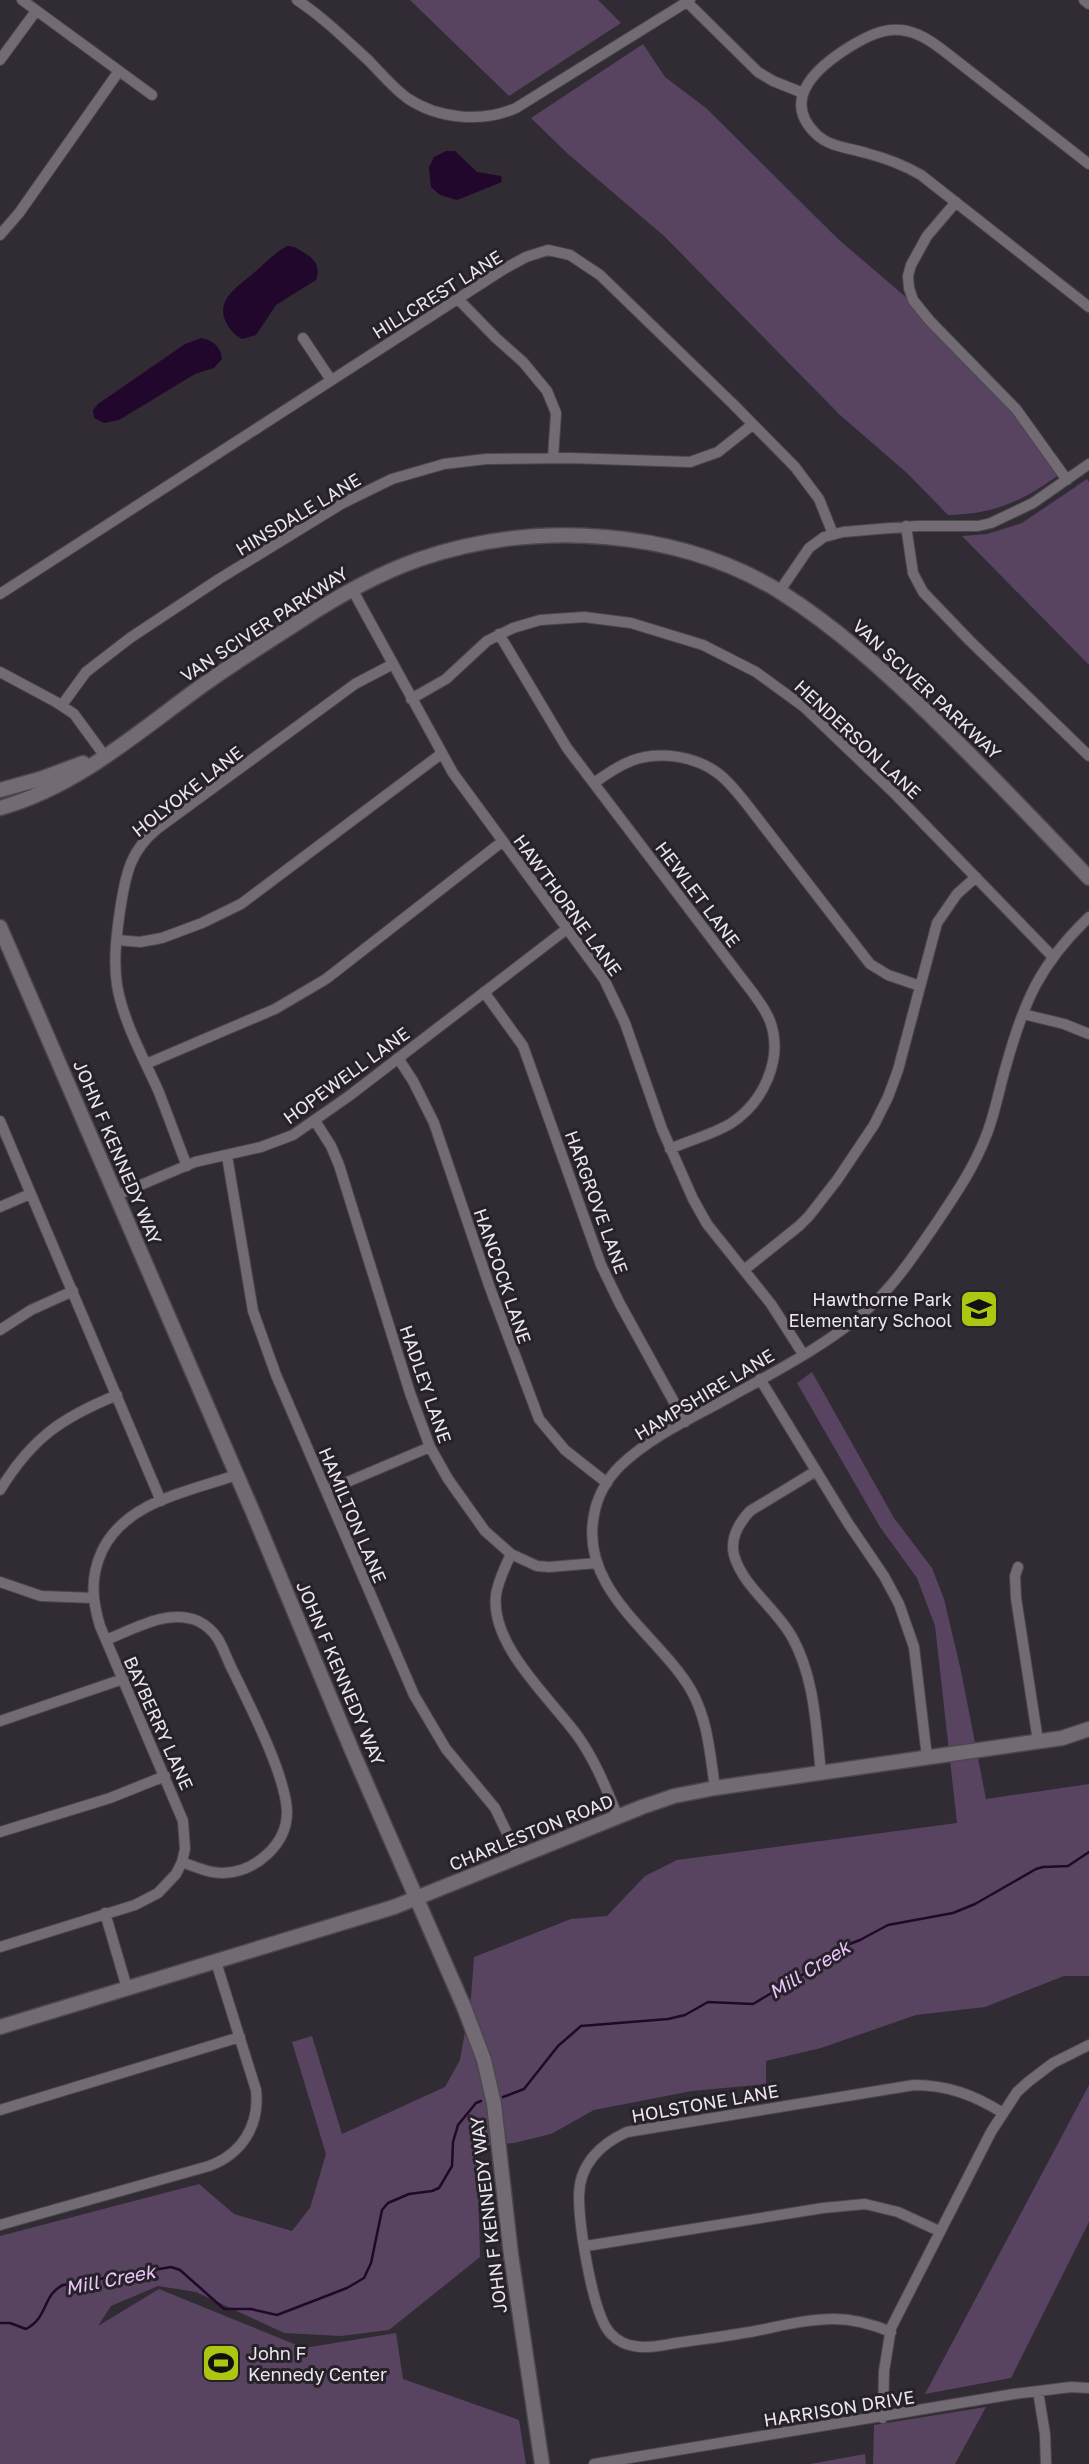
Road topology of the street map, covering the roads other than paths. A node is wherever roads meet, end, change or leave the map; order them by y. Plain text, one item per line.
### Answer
1 (22, 0) edge
2 (298, 0) edge
3 (1084, 0) edge
4 (688, 1) edge
5 (1089, 4) edge
6 (36, 11) junction
7 (0, 60) edge
8 (119, 71) junction
9 (803, 93) junction
10 (152, 94) dead end
11 (1089, 164) edge
12 (956, 202) junction
13 (0, 236) edge
14 (458, 299) junction
15 (1089, 307) edge
16 (303, 338) dead end
17 (331, 380) junction
18 (752, 425) junction
19 (553, 458) junction
20 (1089, 464) edge
21 (1067, 480) junction
22 (906, 526) junction
23 (832, 534) junction
24 (352, 589) junction
25 (779, 592) junction
26 (0, 594) edge
27 (499, 634) junction
28 (393, 664) junction
29 (0, 672) edge
30 (411, 698) junction
31 (62, 705) junction
32 (441, 754) junction
33 (104, 755) junction
34 (1089, 756) edge
35 (594, 783) junction
36 (0, 790) edge
37 (0, 808) edge
38 (503, 841) junction
39 (976, 877) junction
40 (1089, 878) edge
41 (1089, 917) edge
42 (0, 927) edge
43 (568, 928) junction
44 (117, 940) junction
45 (1052, 956) junction
46 (6, 958) edge
47 (920, 986) junction
48 (484, 992) junction
49 (1023, 1014) junction
50 (1089, 1034) edge
51 (398, 1058) junction
52 (146, 1064) junction
53 (0, 1121) edge
54 (315, 1121) junction
55 (670, 1149) junction
56 (227, 1156) junction
57 (187, 1166) junction
58 (30, 1194) junction
59 (117, 1195) junction
60 (0, 1208) edge
61 (744, 1270) junction
62 (73, 1291) junction
63 (0, 1330) edge
64 (803, 1354) junction
65 (760, 1379) junction
66 (117, 1395) junction
67 (685, 1422) junction
68 (430, 1447) junction
69 (816, 1471) junction
70 (236, 1475) junction
71 (607, 1483) junction
72 (0, 1490) edge
73 (326, 1491) junction
74 (161, 1501) junction
75 (511, 1555) junction
76 (597, 1563) junction
77 (1018, 1567) dead end
78 (0, 1582) edge
79 (93, 1598) junction
80 (106, 1640) junction
81 (123, 1679) junction
82 (0, 1721) edge
83 (1089, 1729) edge
84 (1038, 1741) junction
85 (927, 1757) junction
86 (821, 1773) junction
87 (165, 1776) junction
88 (715, 1788) junction
89 (618, 1817) junction
90 (0, 1832) edge
91 (519, 1858) junction
92 (182, 1862) junction
93 (417, 1899) junction
94 (105, 1913) junction
95 (0, 1947) edge
96 (216, 1962) junction
97 (128, 1988) junction
98 (0, 2028) edge
99 (240, 2037) junction
100 (1089, 2045) edge
101 (0, 2110) edge
102 (1003, 2113) junction
103 (0, 2225) edge
104 (939, 2231) junction
105 (586, 2246) junction
106 (891, 2332) junction
107 (1089, 2388) edge
108 (1038, 2391) junction
109 (883, 2417) junction
110 (542, 2464) edge
111 (594, 2464) edge
112 (1046, 2464) edge

1 - 6 street
2 - 4 street
3 - 5 street
4 - 9 street
6 - 7 street
6 - 8 street
8 - 10 street
8 - 13 street
9 - 11 street
9 - 12 street
12 - 15 street
12 - 21 street
14 - 17 street, HILLCREST LANE
14 - 18 street, HILLCREST LANE
14 - 19 street
16 - 17 street
17 - 26 street, HILLCREST LANE
18 - 19 street, HINSDALE LANE
18 - 23 street, HILLCREST LANE
19 - 31 street, HINSDALE LANE
20 - 21 street
21 - 22 street
22 - 23 street
22 - 34 street
23 - 25 street
24 - 25 street, VAN SCIVER PARKWAY
24 - 28 street, HAWTHORNE LANE
24 - 33 street, VAN SCIVER PARKWAY
25 - 40 street, VAN SCIVER PARKWAY
27 - 30 street, HENDERSON LANE
27 - 35 street, HEWLET LANE
27 - 39 street, HENDERSON LANE
28 - 30 street, HAWTHORNE LANE
28 - 44 street, HOLYOKE LANE
29 - 31 street
30 - 32 street, HAWTHORNE LANE
31 - 33 street
32 - 38 street, HAWTHORNE LANE
32 - 44 street
33 - 36 street, VAN SCIVER PARKWAY
33 - 37 street, VAN SCIVER PARKWAY
35 - 47 street
35 - 55 street, HEWLET LANE
38 - 43 street, HAWTHORNE LANE
38 - 52 street
39 - 45 street, HENDERSON LANE
39 - 47 street
41 - 45 street, HAMPSHIRE LANE
42 - 46 street, JOHN F KENNEDY WAY
43 - 48 street, HOPEWELL LANE
43 - 55 street, HAWTHORNE LANE
44 - 52 street, HOLYOKE LANE
45 - 49 street, HAMPSHIRE LANE
46 - 59 street, JOHN F KENNEDY WAY
47 - 61 street
48 - 51 street, HOPEWELL LANE
48 - 67 street, HARGROVE LANE
49 - 50 street
49 - 64 street, HAMPSHIRE LANE
51 - 54 street, HOPEWELL LANE
51 - 71 street, HANCOCK LANE
52 - 57 street, HOLYOKE LANE
53 - 58 street
54 - 56 street, HOPEWELL LANE
54 - 68 street, HADLEY LANE
55 - 61 street, HAWTHORNE LANE
56 - 57 street, HOPEWELL LANE
56 - 73 street, HAMILTON LANE
57 - 59 street, HOPEWELL LANE
58 - 60 street
58 - 62 street
59 - 70 street, JOHN F KENNEDY WAY
61 - 64 street, HAWTHORNE LANE
62 - 63 street
62 - 66 street
64 - 65 street, HAMPSHIRE LANE
65 - 67 street, HAMPSHIRE LANE
65 - 69 street
66 - 72 street
66 - 74 street
67 - 71 street, HAMPSHIRE LANE
68 - 73 street
68 - 75 street, HADLEY LANE
69 - 85 street
69 - 86 street
70 - 74 street, BAYBERRY LANE
70 - 93 street, JOHN F KENNEDY WAY
71 - 76 street, HAMPSHIRE LANE
73 - 91 street, HAMILTON LANE
74 - 79 street, BAYBERRY LANE
75 - 76 street, HADLEY LANE
75 - 89 street
76 - 88 street, HAMPSHIRE LANE
77 - 84 street
78 - 79 street
79 - 80 street, BAYBERRY LANE
80 - 81 street, BAYBERRY LANE
80 - 92 street
81 - 82 street
81 - 87 street, BAYBERRY LANE
83 - 84 street, CHARLESTON ROAD
84 - 85 street, CHARLESTON ROAD
85 - 86 street, CHARLESTON ROAD
86 - 88 street, CHARLESTON ROAD
87 - 90 street
87 - 92 street, BAYBERRY LANE
88 - 89 street, CHARLESTON ROAD
89 - 91 street, CHARLESTON ROAD
91 - 93 street, CHARLESTON ROAD
92 - 94 street
93 - 96 street, CHARLESTON ROAD
93 - 110 street, JOHN F KENNEDY WAY
94 - 95 street
94 - 97 street
96 - 97 street, CHARLESTON ROAD
96 - 99 street
97 - 98 street, CHARLESTON ROAD
99 - 101 street
99 - 103 street
100 - 102 street
102 - 104 street
102 - 105 street, HOLSTONE LANE
104 - 105 street
104 - 106 street
105 - 106 street, HOLSTONE LANE
106 - 109 street
107 - 108 street, HARRISON DRIVE
108 - 109 street, HARRISON DRIVE
108 - 112 street
109 - 111 street, HARRISON DRIVE

